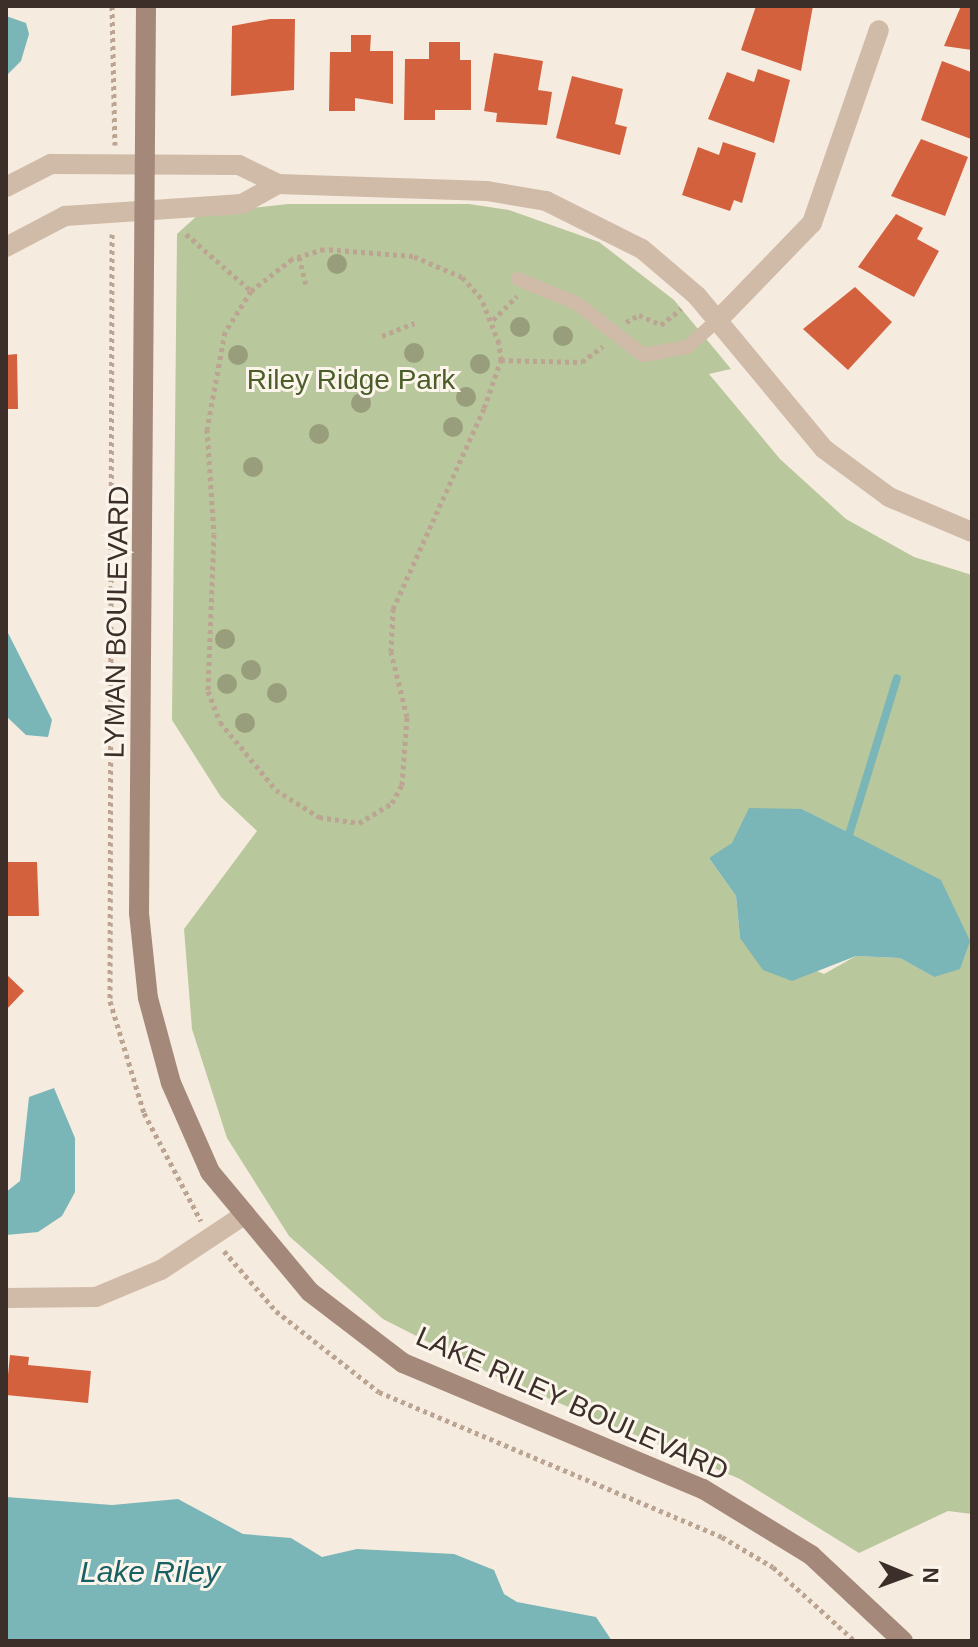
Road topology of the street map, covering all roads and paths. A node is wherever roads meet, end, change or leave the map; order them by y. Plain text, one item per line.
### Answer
1 (112, 6) edge
2 (146, 6) edge
3 (879, 30) dead end
4 (114, 164) junction
5 (146, 164) junction
6 (278, 184) junction
7 (6, 187) edge
8 (146, 208) junction
9 (115, 209) junction
10 (186, 234) dead end
11 (6, 247) edge
12 (299, 257) junction
13 (521, 281) joint
14 (306, 285) dead end
15 (251, 291) junction
16 (493, 320) junction
17 (718, 320) junction
18 (414, 323) dead end
19 (382, 336) dead end
20 (972, 532) edge
21 (241, 1217) junction
22 (212, 1237) junction
23 (6, 1298) edge
24 (855, 1641) edge
25 (903, 1641) edge

1 - 4 path
2 - 5 street, LYMAN BOULEVARD
3 - 17 street
4 - 5 street
4 - 7 street
5 - 6 street
5 - 8 street, LYMAN BOULEVARD
6 - 8 street
6 - 17 street
8 - 9 street
8 - 21 street, LYMAN BOULEVARD
9 - 11 street
9 - 22 path
10 - 15 path
12 - 14 path
12 - 15 path
12 - 16 path
13 - 16 path
13 - 17 lane
15 - 16 path
17 - 20 street
18 - 19 path
21 - 22 street
21 - 25 street, LAKE RILEY BOULEVARD
22 - 23 street
22 - 24 path

